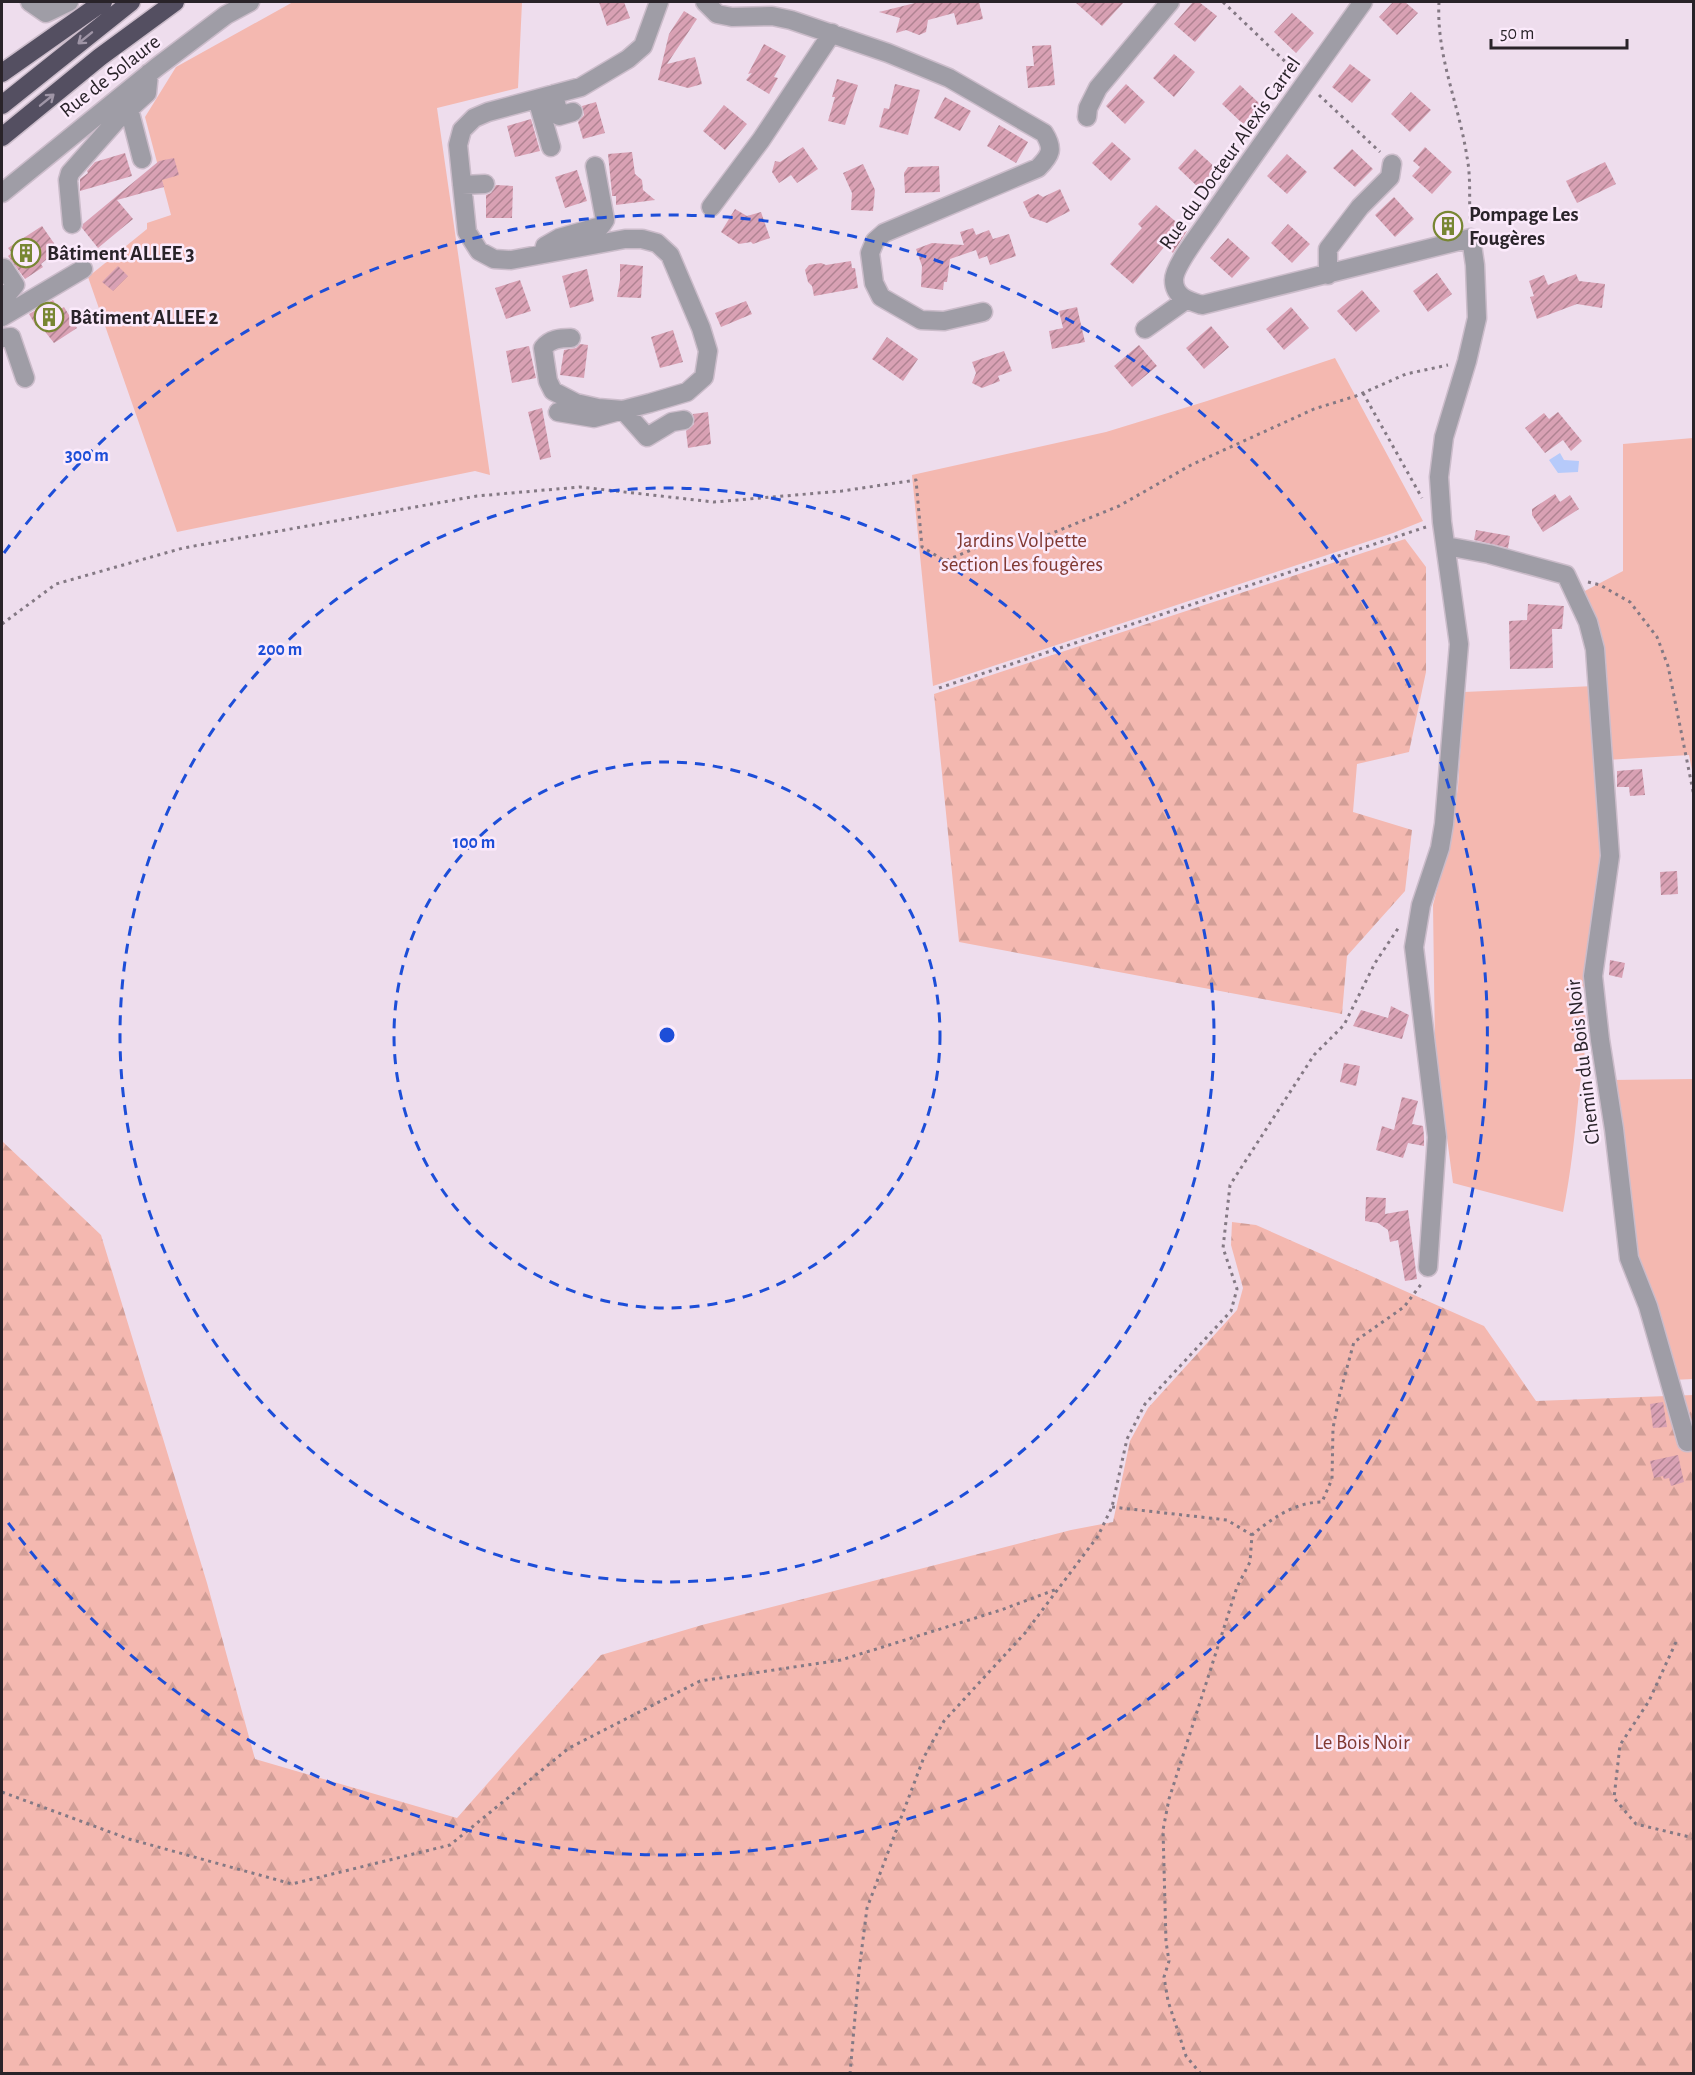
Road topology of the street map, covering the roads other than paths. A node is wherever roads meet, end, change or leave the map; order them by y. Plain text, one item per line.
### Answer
1 (30, 2) edge
2 (69, 2) edge
3 (104, 2) edge
4 (131, 2) edge
5 (175, 2) edge
6 (250, 2) edge
7 (659, 2) edge
8 (705, 2) edge
9 (1170, 2) edge
10 (1363, 2) edge
11 (832, 33) junction
12 (2, 73) edge
13 (149, 73) junction
14 (546, 97) junction
15 (2, 105) edge
16 (573, 112) dead end
17 (1088, 117) dead end
18 (125, 118) junction
19 (2, 137) edge
20 (551, 147) dead end
21 (142, 159) dead end
22 (1392, 164) dead end
23 (595, 166) dead end
24 (485, 184) dead end
25 (462, 185) junction
26 (2, 193) edge
27 (711, 207) dead end
28 (72, 224) dead end
29 (543, 254) junction
30 (4, 268) dead end
31 (82, 268) dead end
32 (1328, 275) junction
33 (1186, 300) junction
34 (2, 309) edge
35 (983, 312) dead end
36 (1145, 329) dead end
37 (2, 338) edge
38 (571, 338) dead end
39 (25, 378) dead end
40 (623, 410) junction
41 (558, 412) dead end
42 (684, 420) dead end
43 (1446, 546) junction
44 (1428, 1267) road end
45 (1694, 1441) edge

1 - 2 street
3 - 12 highway
4 -> 15 highway
19 -> 5 highway
6 - 13 street, Rue de Solaure
7 - 14 street
8 - 11 street
9 - 17 street
10 - 33 street, Rue du Docteur Alexis Carrel
11 - 27 street
11 - 35 street
13 - 18 street
13 - 26 street, Rue de Solaure
14 - 16 street
14 - 20 street
14 - 25 street
18 - 21 street
18 - 28 street
22 - 32 street
23 - 29 street
24 - 25 street
25 - 29 street
29 - 40 street
30 - 34 street
31 - 34 street
32 - 33 street
32 - 43 street
33 - 36 street
37 - 39 street
38 - 40 street
40 - 41 street
40 - 42 street
43 - 44 street
43 - 45 street, Chemin du Bois Noir

